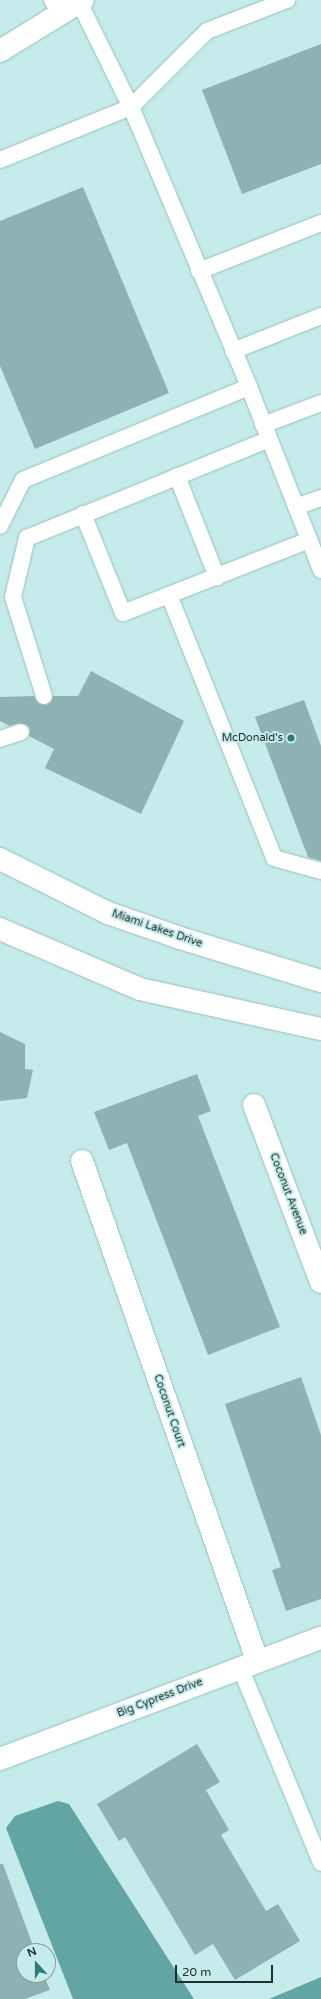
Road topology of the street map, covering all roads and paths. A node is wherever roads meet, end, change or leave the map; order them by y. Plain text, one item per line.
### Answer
1 (288, 0) edge
2 (81, 1) edge
3 (56, 7) edge
4 (0, 51) edge
5 (131, 107) junction
6 (0, 160) edge
7 (321, 223) edge
8 (199, 271) junction
9 (321, 316) edge
10 (233, 351) junction
11 (249, 387) junction
12 (321, 403) edge
13 (266, 432) junction
14 (177, 476) junction
15 (321, 498) edge
16 (296, 507) junction
17 (83, 514) junction
18 (0, 526) edge
19 (309, 540) junction
20 (321, 570) edge
21 (217, 577) junction
22 (169, 595) junction
23 (44, 696) dead end
24 (21, 732) dead end
25 (0, 739) edge
26 (0, 859) edge
27 (321, 872) edge
28 (0, 929) edge
29 (321, 981) edge
30 (321, 1029) edge
31 (254, 1105) dead end
32 (82, 1161) dead end
33 (321, 1282) edge
34 (321, 1638) edge
35 (249, 1664) junction
36 (0, 1759) edge
37 (321, 1863) edge

1 - 5 lane
2 - 3 street
2 - 5 lane
3 - 4 street
5 - 6 lane
5 - 8 lane
7 - 8 lane
8 - 10 lane
9 - 10 lane
10 - 11 lane
11 - 13 lane
11 - 18 lane
12 - 13 lane
13 - 14 lane
13 - 16 lane
14 - 17 lane
14 - 21 lane
15 - 16 lane
16 - 19 lane
17 - 22 lane
17 - 23 lane
19 - 20 lane
19 - 21 lane
21 - 22 lane
22 - 27 lane
24 - 25 lane
26 - 29 street, Miami Lakes Drive
28 - 30 street
31 - 33 street, Coconut Avenue
32 - 35 street, Coconut Court
34 - 35 street, Big Cypress Drive
35 - 36 street, Big Cypress Drive
35 - 37 lane

